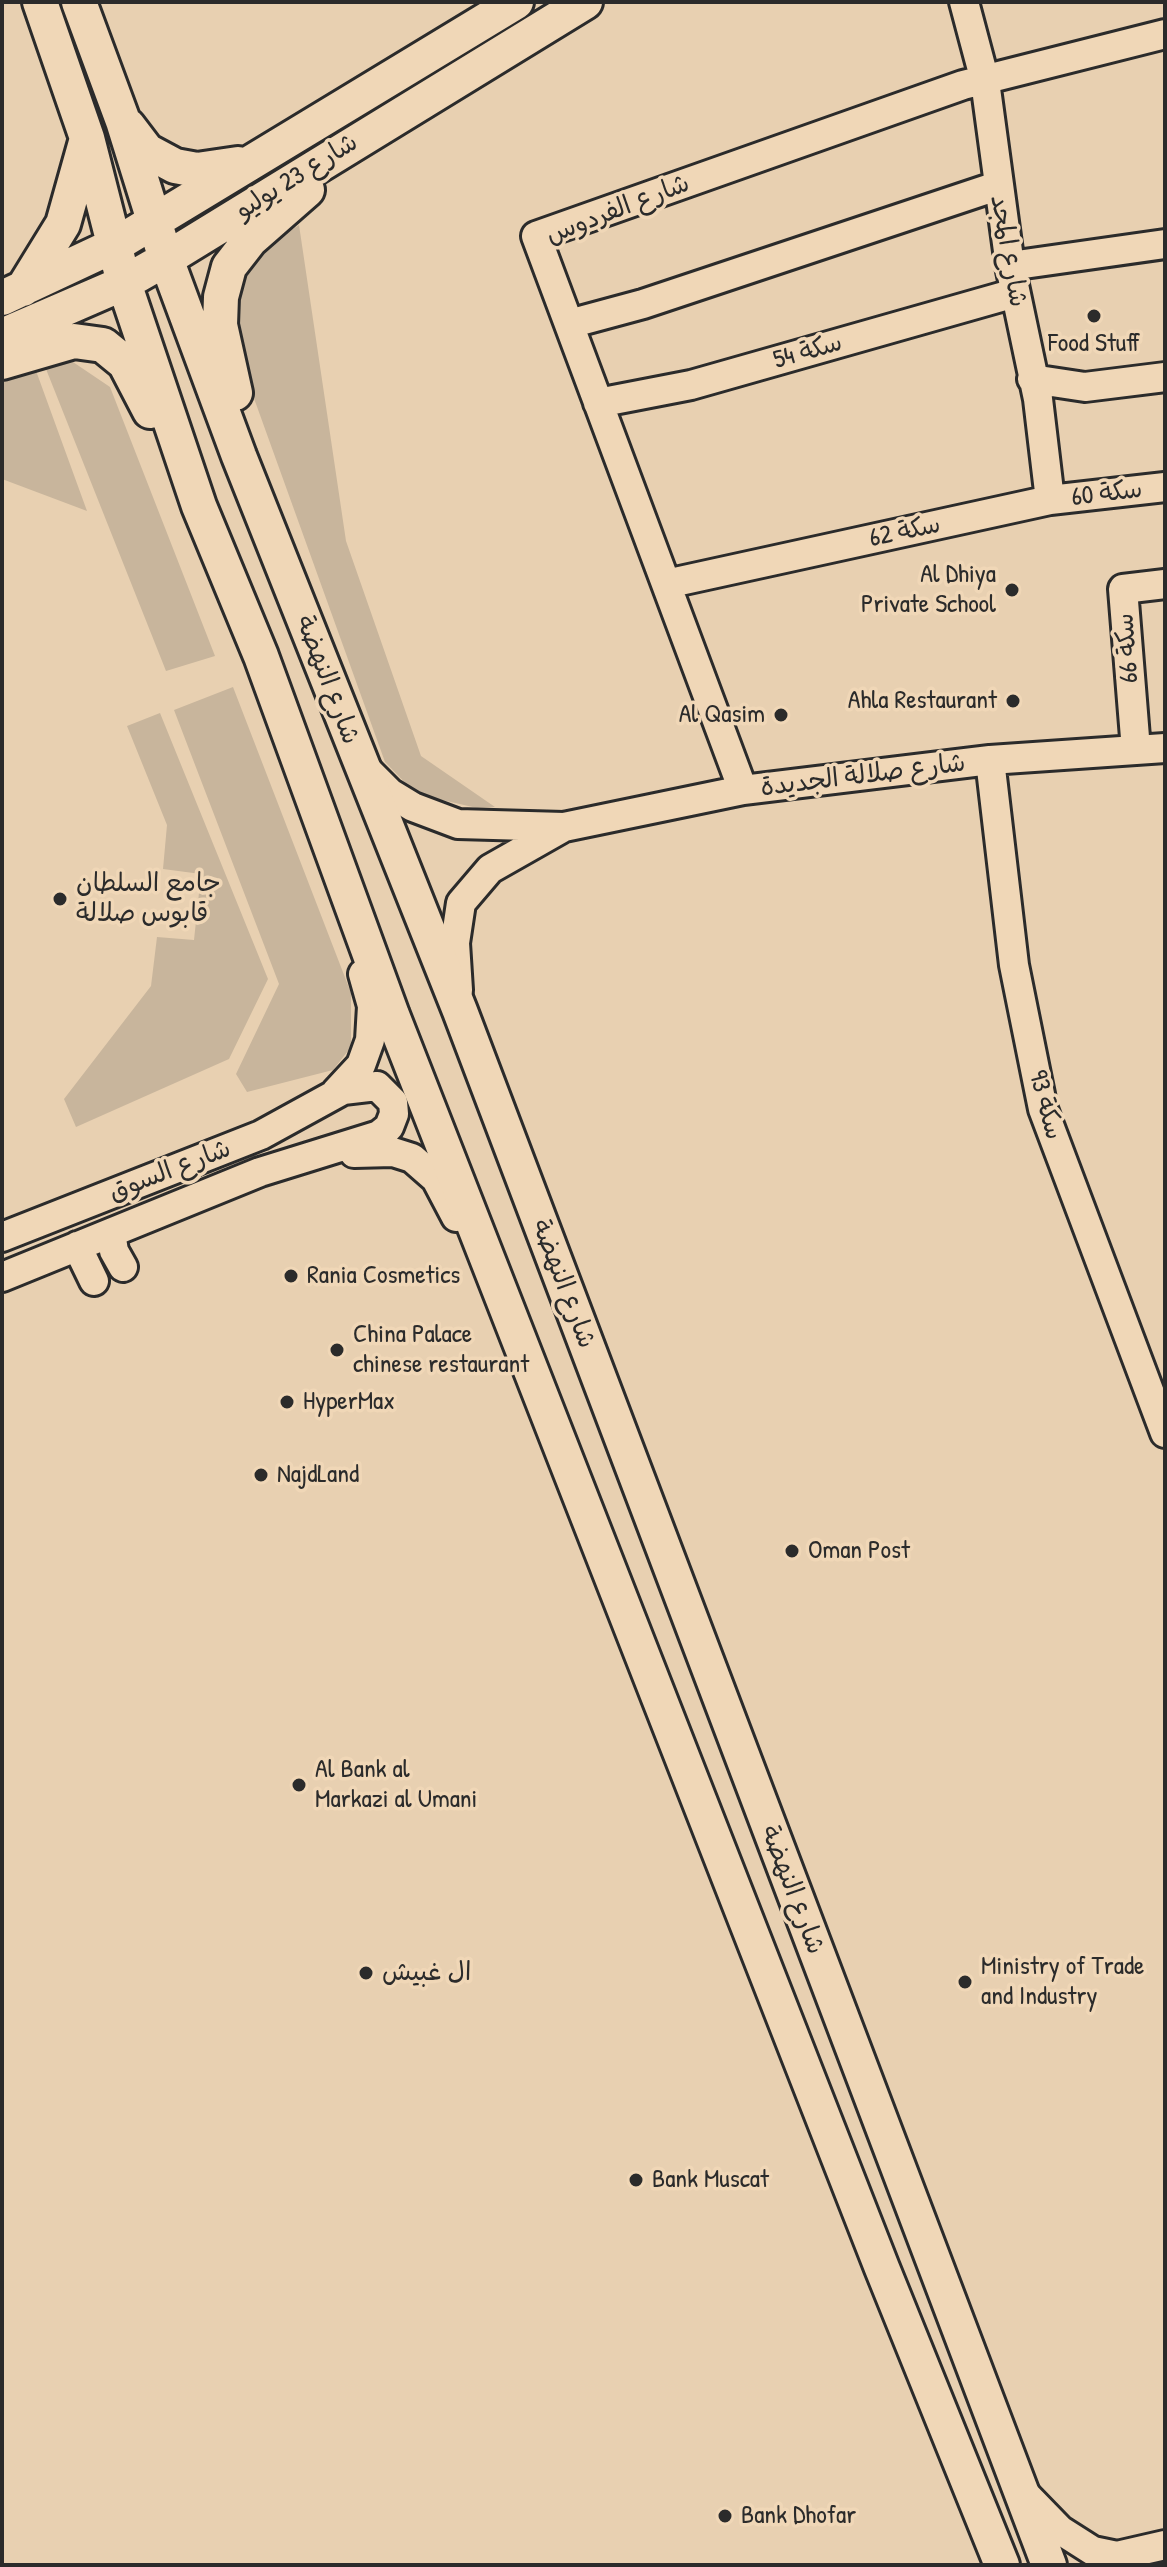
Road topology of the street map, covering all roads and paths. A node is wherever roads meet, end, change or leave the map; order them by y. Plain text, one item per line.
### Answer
1 (40, 2) edge
2 (79, 2) edge
3 (516, 2) edge
4 (585, 2) edge
5 (964, 2) edge
6 (1165, 34) edge
7 (985, 81) junction
8 (388, 120) junction
9 (123, 121) junction
10 (87, 138) junction
11 (272, 151) junction
12 (997, 186) junction
13 (154, 222) junction
14 (1165, 244) edge
15 (115, 245) junction
16 (166, 259) junction
17 (1012, 279) junction
18 (124, 283) junction
19 (12, 294) edge
20 (569, 324) junction
21 (2, 336) edge
22 (2, 362) edge
23 (1165, 377) edge
24 (1032, 379) junction
25 (598, 403) junction
26 (1165, 487) edge
27 (1050, 500) junction
28 (199, 506) junction
29 (269, 525) junction
30 (666, 584) junction
31 (1165, 584) edge
32 (1165, 748) edge
33 (1136, 750) junction
34 (990, 760) junction
35 (358, 761) junction
36 (743, 790) junction
37 (564, 827) junction
38 (340, 882) junction
39 (460, 1011) junction
40 (333, 1095) junction
41 (325, 1153) junction
42 (111, 1233) junction
43 (2, 1237) edge
44 (77, 1246) junction
45 (123, 1267) dead end
46 (2, 1277) edge
47 (94, 1281) dead end
48 (500, 1288) junction
49 (1165, 1433) edge
50 (1017, 2486) junction
51 (1148, 2554) edge
52 (1002, 2565) edge
53 (1049, 2565) edge

1 - 10 main road, شارع النهضة
2 - 9 main road, شارع النهضة
3 - 11 main road, شارع 23 يوليو
4 - 8 main road, شارع 23 يوليو
5 - 7 street, شارع المجد
6 - 7 street, شارع الفردوس
7 - 12 street, شارع المجد
7 - 20 street, شارع الفردوس
8 - 16 main road, شارع 23 يوليو
8 - 29 main road
9 - 11 main road
9 - 13 main road, شارع النهضة
10 - 15 main road, شارع النهضة
10 - 19 main road
11 - 13 main road, شارع 23 يوليو
12 - 17 street, شارع المجد
12 - 20 street
13 - 15 main road, شارع 23 يوليو
13 - 16 main road, شارع النهضة
14 - 17 street, سكة 54
15 - 18 main road, شارع النهضة
15 - 19 main road, شارع 23 يوليو
16 - 18 main road, شارع 23 يوليو
16 - 29 main road, شارع النهضة
17 - 24 street, شارع المجد
17 - 25 street, سكة 54
18 - 21 main road, شارع 23 يوليو
18 - 28 main road, شارع النهضة
20 - 25 street, شارع الفردوس
22 - 28 main road
23 - 24 street
24 - 27 street, شارع المجد
25 - 30 street, شارع الفردوس
26 - 27 street, سكة 60
27 - 30 street, سكة 62
28 - 38 main road, شارع النهضة
29 - 35 main road, شارع النهضة
30 - 36 street, شارع الفردوس
31 - 33 street, سكة 66
32 - 33 street, شارع صلالة الجديدة
33 - 34 street, شارع صلالة الجديدة
34 - 36 street, شارع صلالة الجديدة
34 - 49 street, سكة 93
35 - 37 street, شارع صلالة الجديدة
35 - 39 main road, شارع النهضة
36 - 37 street, شارع صلالة الجديدة
37 - 39 street, شارع صلالة الجديدة
38 - 40 street
38 - 48 main road, شارع النهضة
39 - 50 main road, شارع النهضة
40 - 41 street
40 - 43 street, شارع السوق
41 - 42 street, شارع السوق
41 - 48 street
42 - 44 street, شارع السوق
42 - 45 street
44 - 46 street, شارع السوق
44 - 47 street
48 - 52 main road, شارع النهضة
50 - 51 street
50 - 53 main road, شارع النهضة

